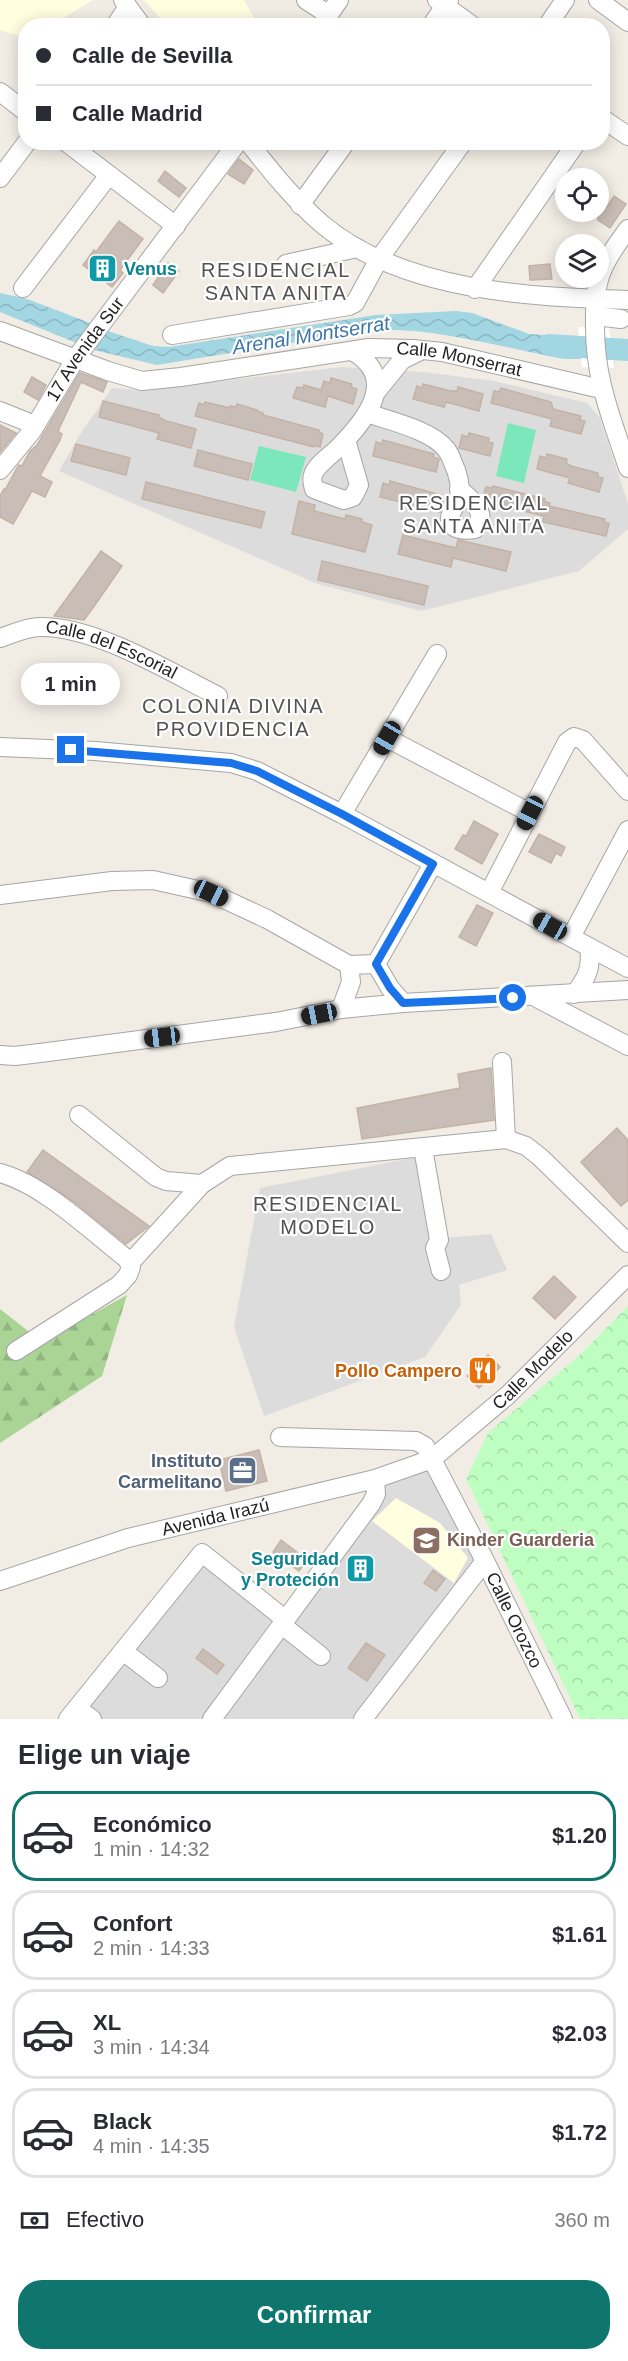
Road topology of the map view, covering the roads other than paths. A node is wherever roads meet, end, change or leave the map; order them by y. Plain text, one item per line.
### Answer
1 (306, 0) edge
2 (565, 0) edge
3 (598, 0) edge
4 (444, 2) edge
5 (125, 4) edge
6 (330, 14) edge
7 (119, 18) edge
8 (136, 18) edge
9 (435, 18) edge
10 (463, 18) edge
11 (553, 18) edge
12 (628, 22) edge
13 (0, 92) edge
14 (18, 105) edge
15 (610, 124) edge
16 (628, 136) edge
17 (21, 150) edge
18 (76, 150) edge
19 (232, 150) edge
20 (255, 150) edge
21 (340, 150) edge
22 (457, 150) edge
23 (571, 150) edge
24 (109, 175) junction
25 (0, 178) edge
26 (300, 205) junction
27 (176, 226) junction
28 (628, 229) edge
29 (357, 248) junction
30 (379, 259) junction
31 (286, 264) dead end
32 (23, 288) dead end
33 (475, 288) junction
34 (628, 300) edge
35 (595, 314) junction
36 (621, 319) dead end
37 (0, 331) edge
38 (172, 335) dead end
39 (422, 350) junction
40 (352, 351) junction
41 (81, 352) junction
42 (601, 389) junction
43 (376, 392) junction
44 (0, 411) edge
45 (367, 413) junction
46 (35, 425) junction
47 (346, 440) dead end
48 (628, 468) edge
49 (0, 470) edge
50 (459, 489) dead end
51 (0, 638) edge
52 (437, 654) dead end
53 (218, 696) dead end
54 (387, 738) junction
55 (0, 747) edge
56 (628, 791) edge
57 (530, 813) junction
58 (342, 814) junction
59 (628, 830) edge
60 (433, 864) junction
61 (489, 893) junction
62 (0, 895) edge
63 (571, 937) junction
64 (589, 947) junction
65 (376, 964) junction
66 (349, 965) junction
67 (628, 968) edge
68 (628, 990) edge
69 (574, 994) junction
70 (536, 997) junction
71 (403, 1003) junction
72 (341, 1009) junction
73 (628, 1046) edge
74 (0, 1055) edge
75 (502, 1062) dead end
76 (79, 1115) dead end
77 (506, 1139) junction
78 (423, 1148) junction
79 (0, 1173) edge
80 (202, 1184) junction
81 (628, 1243) edge
82 (129, 1263) junction
83 (441, 1271) dead end
84 (628, 1275) edge
85 (16, 1351) dead end
86 (280, 1437) dead end
87 (432, 1459) junction
88 (375, 1479) junction
89 (485, 1561) junction
90 (0, 1581) edge
91 (284, 1623) junction
92 (123, 1651) junction
93 (321, 1656) dead end
94 (158, 1678) dead end
95 (79, 1715) edge
96 (212, 1719) edge
97 (363, 1719) edge
98 (563, 1719) edge

1 - 6 street
2 - 11 street
3 - 12 street
4 - 9 street
4 - 10 street
5 - 7 street
5 - 8 street
13 - 14 street
15 - 16 street
17 - 25 street
18 - 24 street
19 - 27 street, 17 Avenida Sur
20 - 26 street
21 - 26 street
22 - 30 street
23 - 33 street
24 - 27 street
24 - 32 street
26 - 29 street
27 - 41 street, 17 Avenida Sur
28 - 35 street
29 - 30 street
29 - 31 street
30 - 33 street
30 - 38 street
33 - 35 street
34 - 35 street
35 - 36 street
35 - 42 street
37 - 41 street, Calle Monserrat
39 - 40 street, Calle Monserrat
39 - 42 street, Calle Monserrat
39 - 43 street
40 - 41 street, Calle Monserrat
40 - 43 street
41 - 46 street, 17 Avenida Sur
42 - 48 street
43 - 45 street
44 - 46 street
45 - 47 street
45 - 50 street
46 - 49 street, 17 Avenida Sur
51 - 53 street, Calle del Escorial
52 - 54 street
54 - 57 street
54 - 58 street
55 - 58 street
56 - 57 street
57 - 61 street
58 - 60 street
59 - 63 street
60 - 61 street
60 - 65 street
61 - 63 street
62 - 66 street
63 - 64 street
64 - 67 street
64 - 69 street
65 - 66 street
65 - 71 street
66 - 72 street
68 - 69 street
69 - 70 street
70 - 71 street
70 - 73 street
71 - 72 street
72 - 74 street
75 - 77 street
76 - 80 street
77 - 78 street
77 - 81 street
78 - 80 street
78 - 83 street
79 - 82 street
80 - 82 street
82 - 85 street
84 - 87 street, Calle Modelo
86 - 87 street
87 - 88 street, Avenida Irazú
87 - 89 street, Calle Orozco
88 - 90 street, Avenida Irazú
88 - 91 street
89 - 97 street
89 - 98 street, Calle Orozco
91 - 92 street
91 - 93 street
91 - 96 street
92 - 94 street
92 - 95 street

